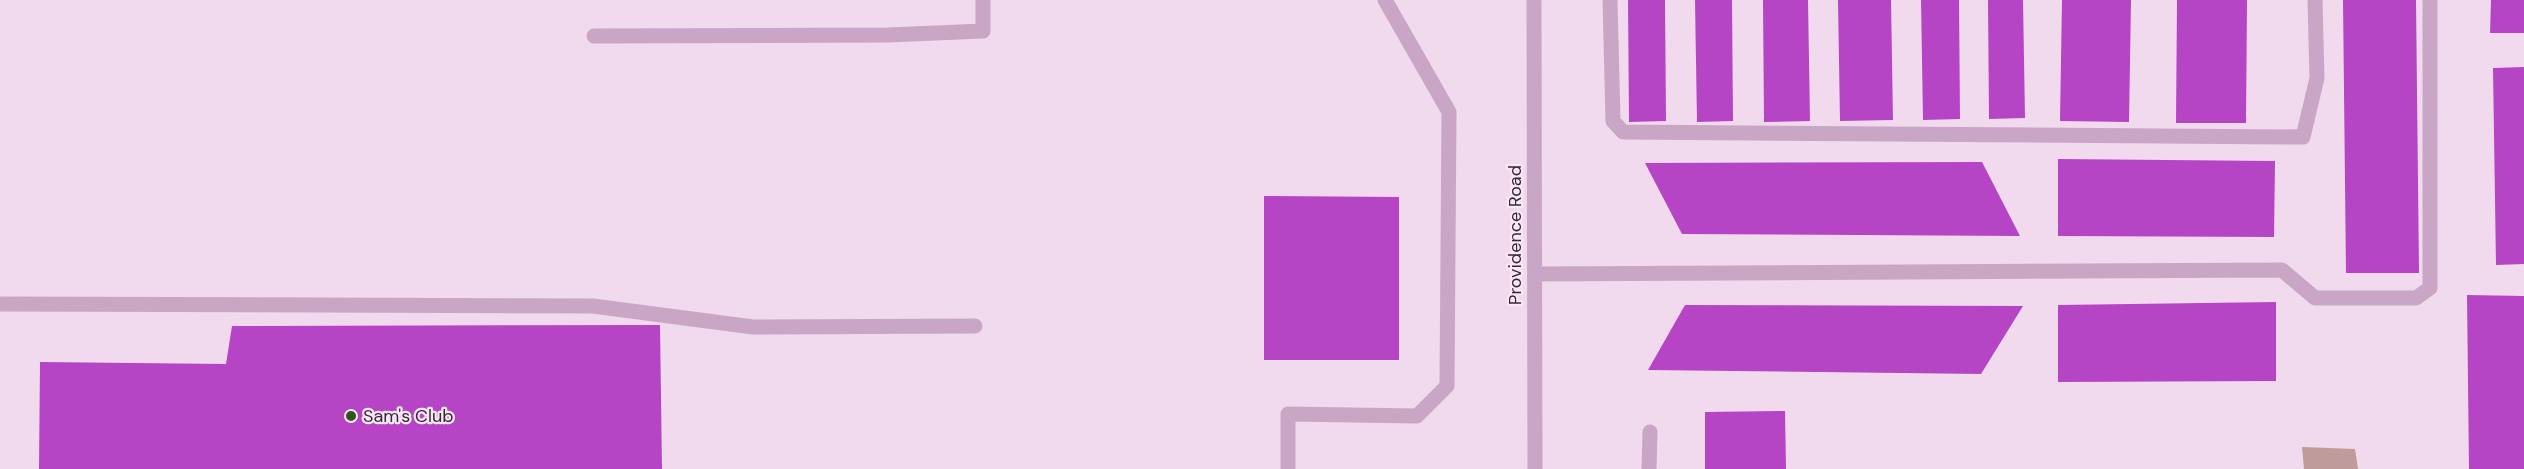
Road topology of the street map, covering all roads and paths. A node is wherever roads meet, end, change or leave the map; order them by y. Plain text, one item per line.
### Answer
1 (983, 0) edge
2 (1385, 0) edge
3 (1534, 0) edge
4 (1610, 0) edge
5 (2315, 0) edge
6 (2430, 0) edge
7 (594, 36) dead end
8 (1535, 274) junction
9 (0, 304) edge
10 (975, 326) dead end
11 (1650, 432) dead end
12 (1288, 469) edge
13 (1535, 469) edge
14 (1649, 469) edge

1 - 7 street
2 - 12 street
3 - 8 street, Providence Road
4 - 5 street
6 - 8 street
8 - 13 street, Providence Road
9 - 10 street
11 - 14 street

